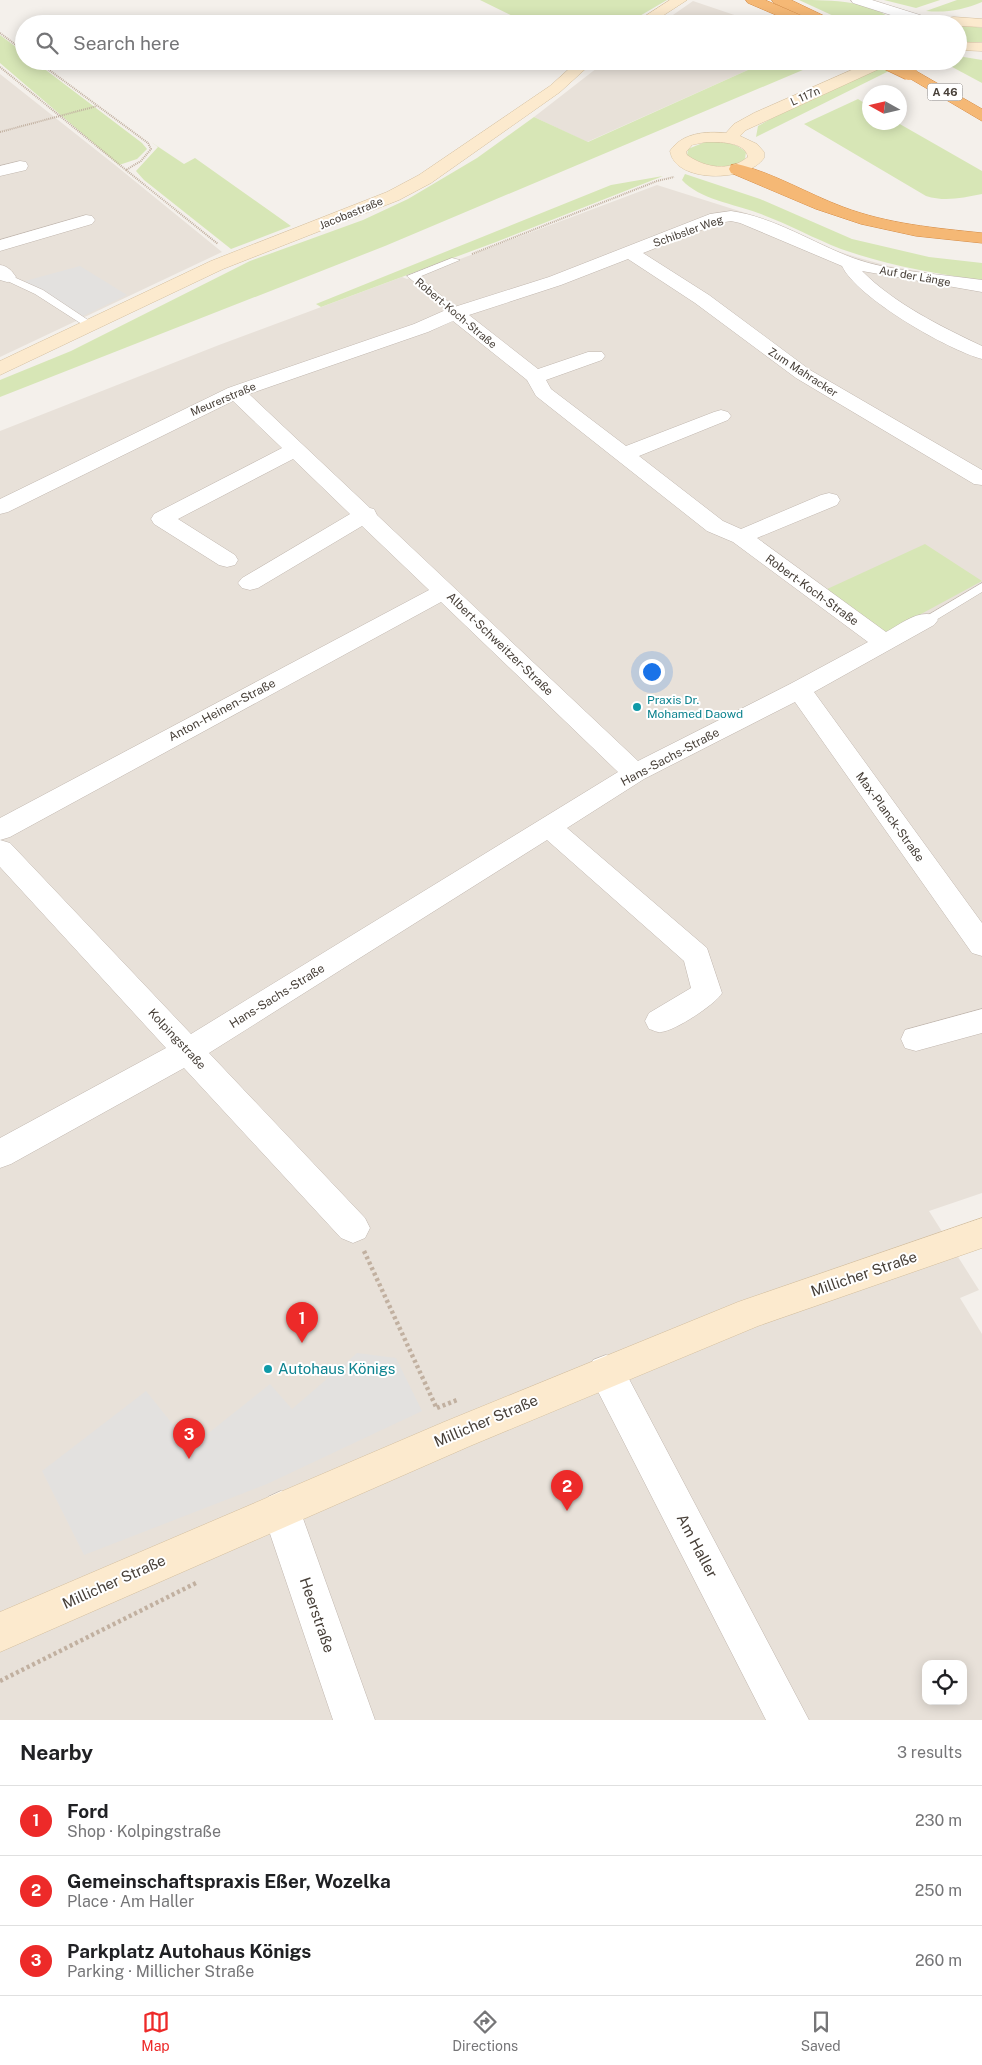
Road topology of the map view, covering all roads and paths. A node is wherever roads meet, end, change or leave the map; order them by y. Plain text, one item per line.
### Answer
1 (680, 0) edge
2 (753, 0) edge
3 (779, 0) edge
4 (858, 0) edge
5 (655, 15) edge
6 (787, 15) edge
7 (813, 15) edge
8 (907, 15) edge
9 (967, 20) edge
10 (980, 21) edge
11 (0, 33) edge
12 (15, 44) edge
13 (967, 46) edge
14 (982, 47) edge
15 (0, 66) edge
16 (49, 70) edge
17 (577, 70) edge
18 (865, 70) edge
19 (921, 70) edge
20 (924, 70) edge
21 (965, 88) dead end
22 (97, 106) junction
23 (982, 114) edge
24 (59, 117) junction
25 (0, 132) edge
26 (730, 138) junction
27 (20, 166) dead end
28 (745, 166) junction
29 (126, 170) junction
30 (0, 171) edge
31 (678, 177) dead end
32 (86, 220) dead end
33 (982, 222) edge
34 (982, 238) edge
35 (0, 246) edge
36 (631, 253) junction
37 (237, 257) junction
38 (455, 260) joint
39 (849, 263) junction
40 (4, 274) edge
41 (982, 286) edge
42 (455, 313) junction
43 (92, 326) junction
44 (982, 353) edge
45 (595, 356) dead end
46 (0, 368) edge
47 (535, 378) junction
48 (235, 392) junction
49 (720, 416) dead end
50 (296, 449) junction
51 (624, 454) junction
52 (982, 479) edge
53 (829, 500) dead end
54 (0, 506) edge
55 (366, 514) junction
56 (741, 537) junction
57 (227, 560) dead end
58 (250, 583) dead end
59 (982, 587) edge
60 (444, 591) junction
61 (926, 620) joint
62 (883, 642) junction
63 (799, 690) junction
64 (635, 773) junction
65 (548, 827) junction
66 (0, 830) edge
67 (0, 850) edge
68 (982, 945) edge
69 (660, 1021) dead end
70 (982, 1021) edge
71 (916, 1039) dead end
72 (188, 1051) junction
73 (0, 1154) edge
74 (353, 1228) joint
75 (982, 1233) edge
76 (606, 1372) junction
77 (448, 1437) junction
78 (281, 1510) junction
79 (204, 1579) dead end
80 (0, 1632) edge
81 (0, 1680) edge
82 (354, 1720) edge
83 (788, 1720) edge

1 - 5 main road
2 - 6 highway
3 - 7 highway
4 - 8 street
9 - 10 main road
11 - 12 path
13 - 14 main road
15 - 24 path
16 - 22 path
17 - 37 main road, Jacobastraße
18 - 26 main road, L 117n
19 - 23 highway
20 - 21 highway, A 46
22 - 24 path
22 - 29 path
24 - 25 path
24 - 29 path
26 - 28 main road
26 - 28 main road
27 - 30 street
28 - 33 highway
28 - 34 highway
29 - 37 path
31 - 38 path
32 - 35 street
36 - 39 street, Schibsler Weg
36 - 42 street, Schibsler Weg
36 - 52 street, Zum Mahracker
37 - 43 main road, Jacobastraße
38 - 42 lane, Robert-Koch-Straße
39 - 41 street, Auf der Länge
39 - 44 street
40 - 43 lane
42 - 47 street, Robert-Koch-Straße
42 - 48 street, Meurerstraße
43 - 46 main road, Jacobastraße
45 - 47 street
47 - 51 street, Robert-Koch-Straße
48 - 50 street, Albert-Schweitzer-Straße
48 - 54 street, Meurerstraße
49 - 51 street
50 - 55 street, Albert-Schweitzer-Straße
50 - 57 street
51 - 56 street, Robert-Koch-Straße
53 - 56 street
55 - 58 street
55 - 60 street, Albert-Schweitzer-Straße
56 - 62 street, Robert-Koch-Straße
59 - 61 lane
60 - 64 street, Albert-Schweitzer-Straße
60 - 66 street, Anton-Heinen-Straße
61 - 62 street, Hans-Sachs-Straße
62 - 63 street, Hans-Sachs-Straße
63 - 64 street, Hans-Sachs-Straße
63 - 68 street, Max-Planck-Straße
64 - 65 street, Hans-Sachs-Straße
65 - 69 street
65 - 72 street, Hans-Sachs-Straße
67 - 72 street, Kolpingstraße
70 - 71 street
72 - 73 street, Hans-Sachs-Straße
72 - 74 street, Kolpingstraße
74 - 77 path
75 - 76 main road, Millicher Straße
76 - 77 main road, Millicher Straße
76 - 83 street, Am Haller
77 - 78 main road, Millicher Straße
78 - 80 main road, Millicher Straße
78 - 82 street, Heerstraße
79 - 81 path

